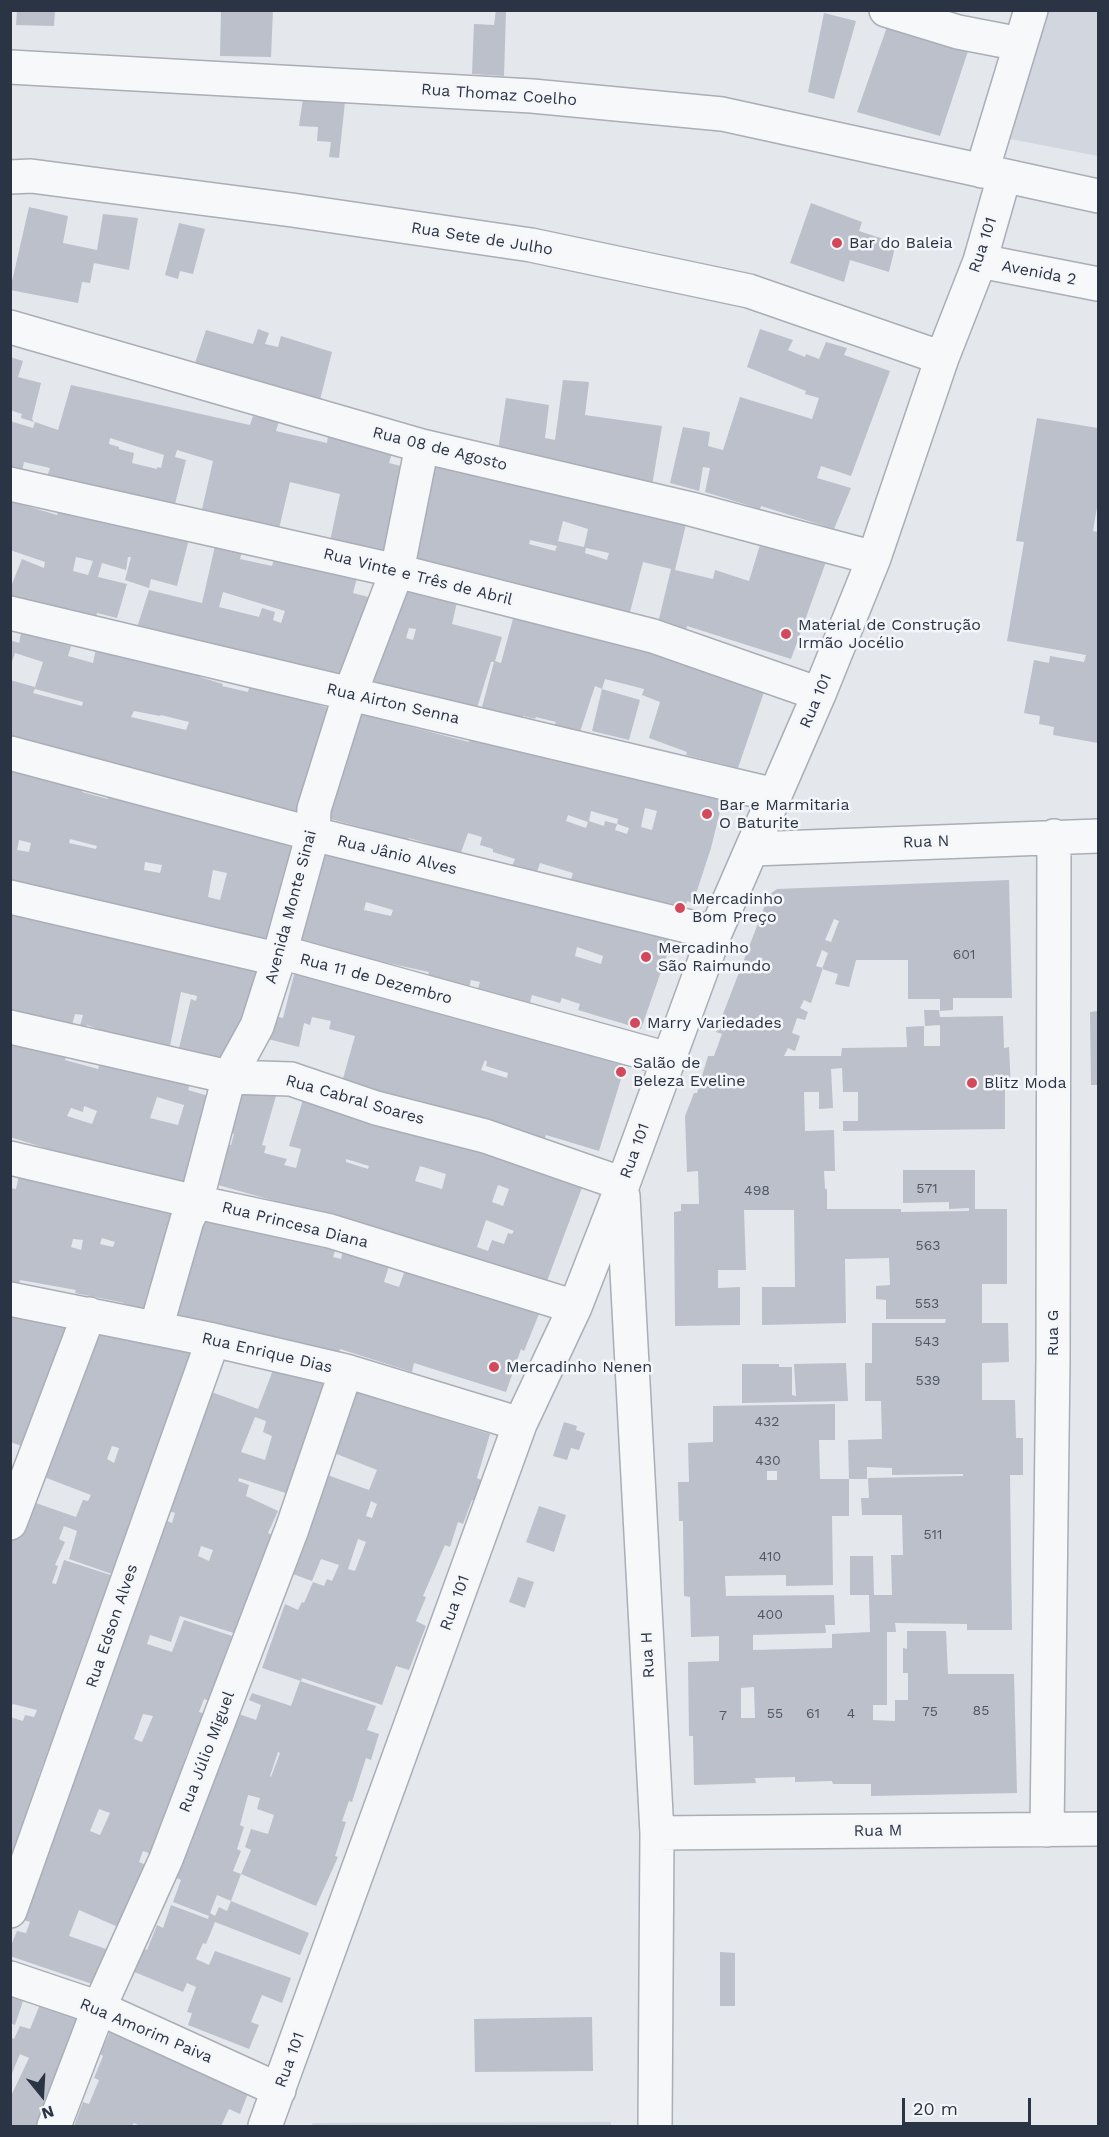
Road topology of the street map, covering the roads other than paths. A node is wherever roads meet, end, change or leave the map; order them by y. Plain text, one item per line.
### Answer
1 (886, 10) edge
2 (1031, 10) edge
3 (1020, 44) junction
4 (10, 67) edge
5 (993, 174) junction
6 (10, 177) edge
7 (1098, 196) edge
8 (980, 261) junction
9 (1098, 284) edge
10 (10, 327) edge
11 (942, 358) junction
12 (422, 446) junction
13 (10, 484) edge
14 (874, 558) junction
15 (397, 571) junction
16 (10, 613) edge
17 (350, 694) junction
18 (819, 694) junction
19 (10, 753) edge
20 (775, 795) junction
21 (314, 834) junction
22 (1054, 836) junction
23 (1098, 836) edge
24 (753, 849) junction
25 (10, 897) edge
26 (715, 933) junction
27 (279, 957) junction
28 (10, 1027) edge
29 (668, 1059) junction
30 (229, 1077) junction
31 (10, 1158) edge
32 (622, 1184) junction
33 (196, 1202) junction
34 (10, 1299) edge
35 (575, 1307) junction
36 (89, 1314) junction
37 (156, 1328) junction
38 (213, 1340) junction
39 (346, 1371) junction
40 (519, 1424) junction
41 (10, 1523) edge
42 (1098, 1829) edge
43 (1047, 1830) junction
44 (657, 1833) junction
45 (10, 1911) edge
46 (10, 1978) edge
47 (99, 2008) junction
48 (279, 2090) junction
49 (54, 2127) edge
50 (265, 2127) edge
51 (654, 2127) edge

1 - 3 street
2 - 3 street, Rua 101
3 - 5 street, Rua 101
4 - 5 street, Rua Thomaz Coelho
5 - 7 street
5 - 8 street, Rua 101
6 - 11 street, Rua Sete de Julho
8 - 9 street, Avenida 2
8 - 11 street, Rua 101
10 - 12 street, Rua 08 de Agosto
11 - 14 street, Rua 101
12 - 14 street, Rua 08 de Agosto
12 - 15 street, Avenida Monte Sinai
13 - 15 street, Rua Vinte e Três de Abril
14 - 18 street, Rua 101
15 - 17 street, Avenida Monte Sinai
15 - 18 street, Rua Vinte e Três de Abril
16 - 17 street, Rua Airton Senna
17 - 20 street, Rua Airton Senna
17 - 21 street, Avenida Monte Sinai
18 - 20 street, Rua 101
19 - 21 street, Rua Jânio Alves
20 - 24 street, Rua 101
21 - 26 street, Rua Jânio Alves
21 - 27 street, Avenida Monte Sinai
22 - 23 street, Rua N
22 - 24 street, Rua N
22 - 43 street, Rua G
24 - 26 street, Rua 101
25 - 27 street, Rua 11 de Dezembro
26 - 29 street, Rua 101
27 - 29 street, Rua 11 de Dezembro
27 - 30 street, Avenida Monte Sinai
28 - 30 street, Rua Cabral Soares
29 - 32 street, Rua 101
30 - 32 street, Rua Cabral Soares
30 - 33 street, Avenida Monte Sinai
31 - 33 street, Rua Princesa Diana
32 - 35 street, Rua 101
32 - 44 street, Rua H
33 - 35 street, Rua Princesa Diana
33 - 37 street, Avenida Monte Sinai
34 - 36 street, Rua Enrique Dias
35 - 40 street, Rua 101
36 - 37 street, Rua Enrique Dias
36 - 41 street
37 - 38 street, Rua Enrique Dias
38 - 39 street, Rua Enrique Dias
38 - 45 street, Rua Edson Alves
39 - 40 street, Rua Enrique Dias
39 - 47 street, Rua Júlio Miguel
40 - 48 street, Rua 101
42 - 43 street, Rua M
43 - 44 street, Rua M
44 - 51 street, Rua H
46 - 47 street, Rua Amorim Paiva
47 - 48 street, Rua Amorim Paiva
47 - 49 street, Rua Júlio Miguel
48 - 50 street, Rua 101

